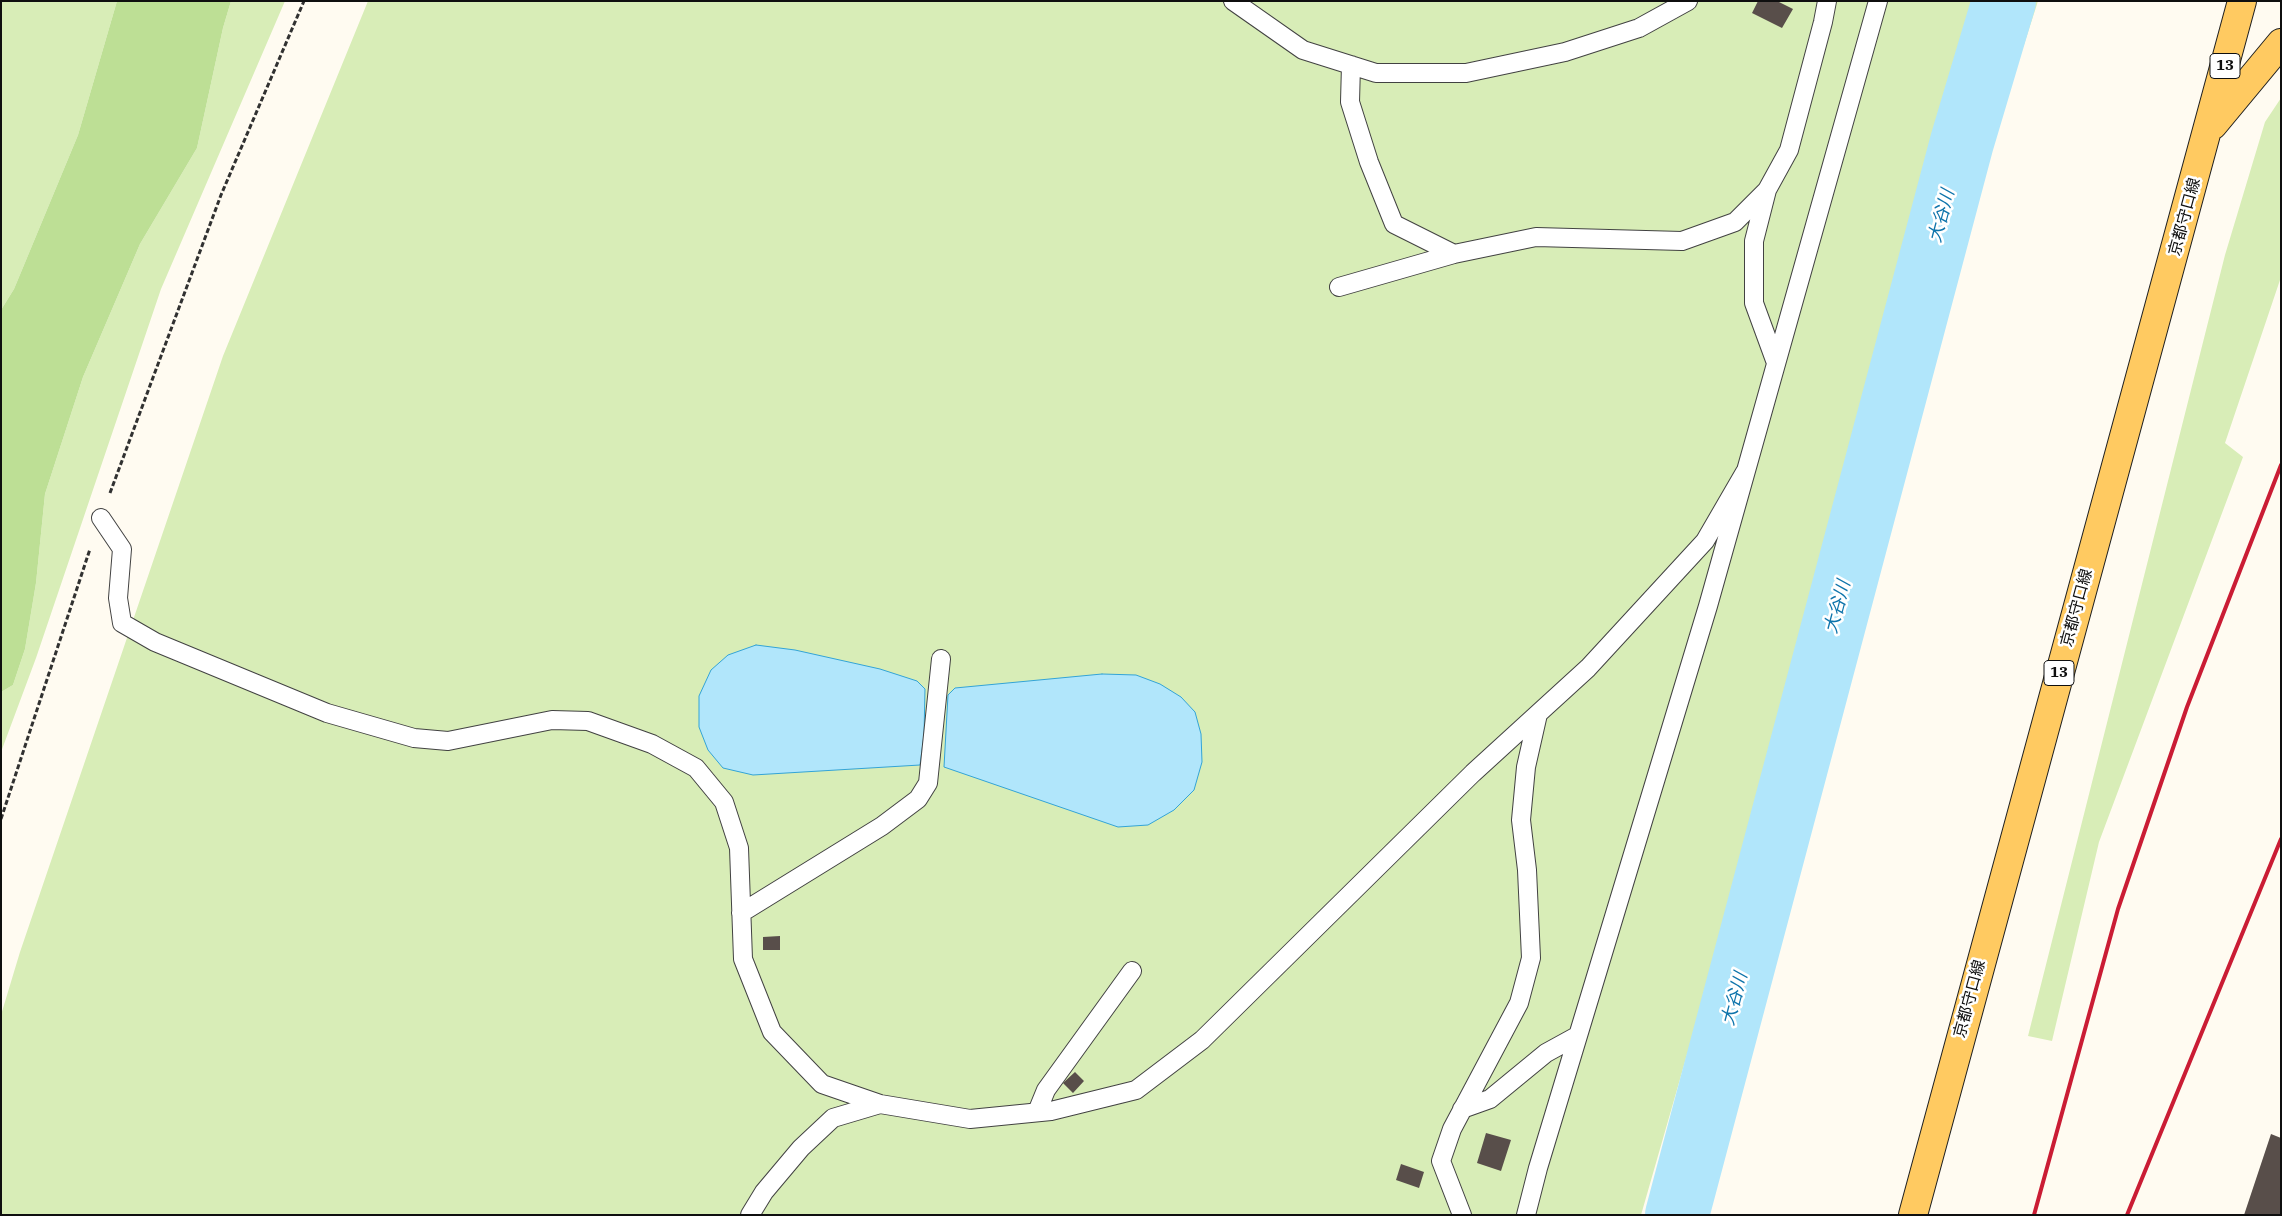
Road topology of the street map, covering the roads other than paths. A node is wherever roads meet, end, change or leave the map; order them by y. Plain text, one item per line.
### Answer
1 (1233, 1) edge
2 (1688, 1) edge
3 (1827, 1) edge
4 (1878, 1) edge
5 (2242, 1) edge
6 (2281, 44) edge
7 (1351, 65) junction
8 (2208, 132) junction
9 (1767, 190) junction
10 (1454, 254) junction
11 (1339, 287) dead end
12 (1776, 363) junction
13 (1745, 472) junction
14 (101, 518) road end
15 (942, 660) dead end
16 (1538, 714) junction
17 (741, 913) junction
18 (1132, 971) dead end
19 (1577, 1036) junction
20 (880, 1104) junction
21 (1462, 1109) junction
22 (1037, 1112) junction
23 (750, 1215) edge
24 (1462, 1215) edge
25 (1526, 1215) edge
26 (1912, 1215) edge

1 - 7 lane
2 - 7 lane
3 - 9 lane
4 - 12 lane
5 - 8 main road, 京都守口線 / 13
6 - 8 main road
7 - 10 lane
8 - 26 main road, 京都守口線 / 13
9 - 10 lane
9 - 12 lane
10 - 11 lane
12 - 13 lane
13 - 16 lane
13 - 19 lane
14 - 17 lane
15 - 17 lane
16 - 21 lane
16 - 22 lane
17 - 20 lane
18 - 22 lane
19 - 21 lane
19 - 25 lane
20 - 22 lane
20 - 23 lane
21 - 24 lane

